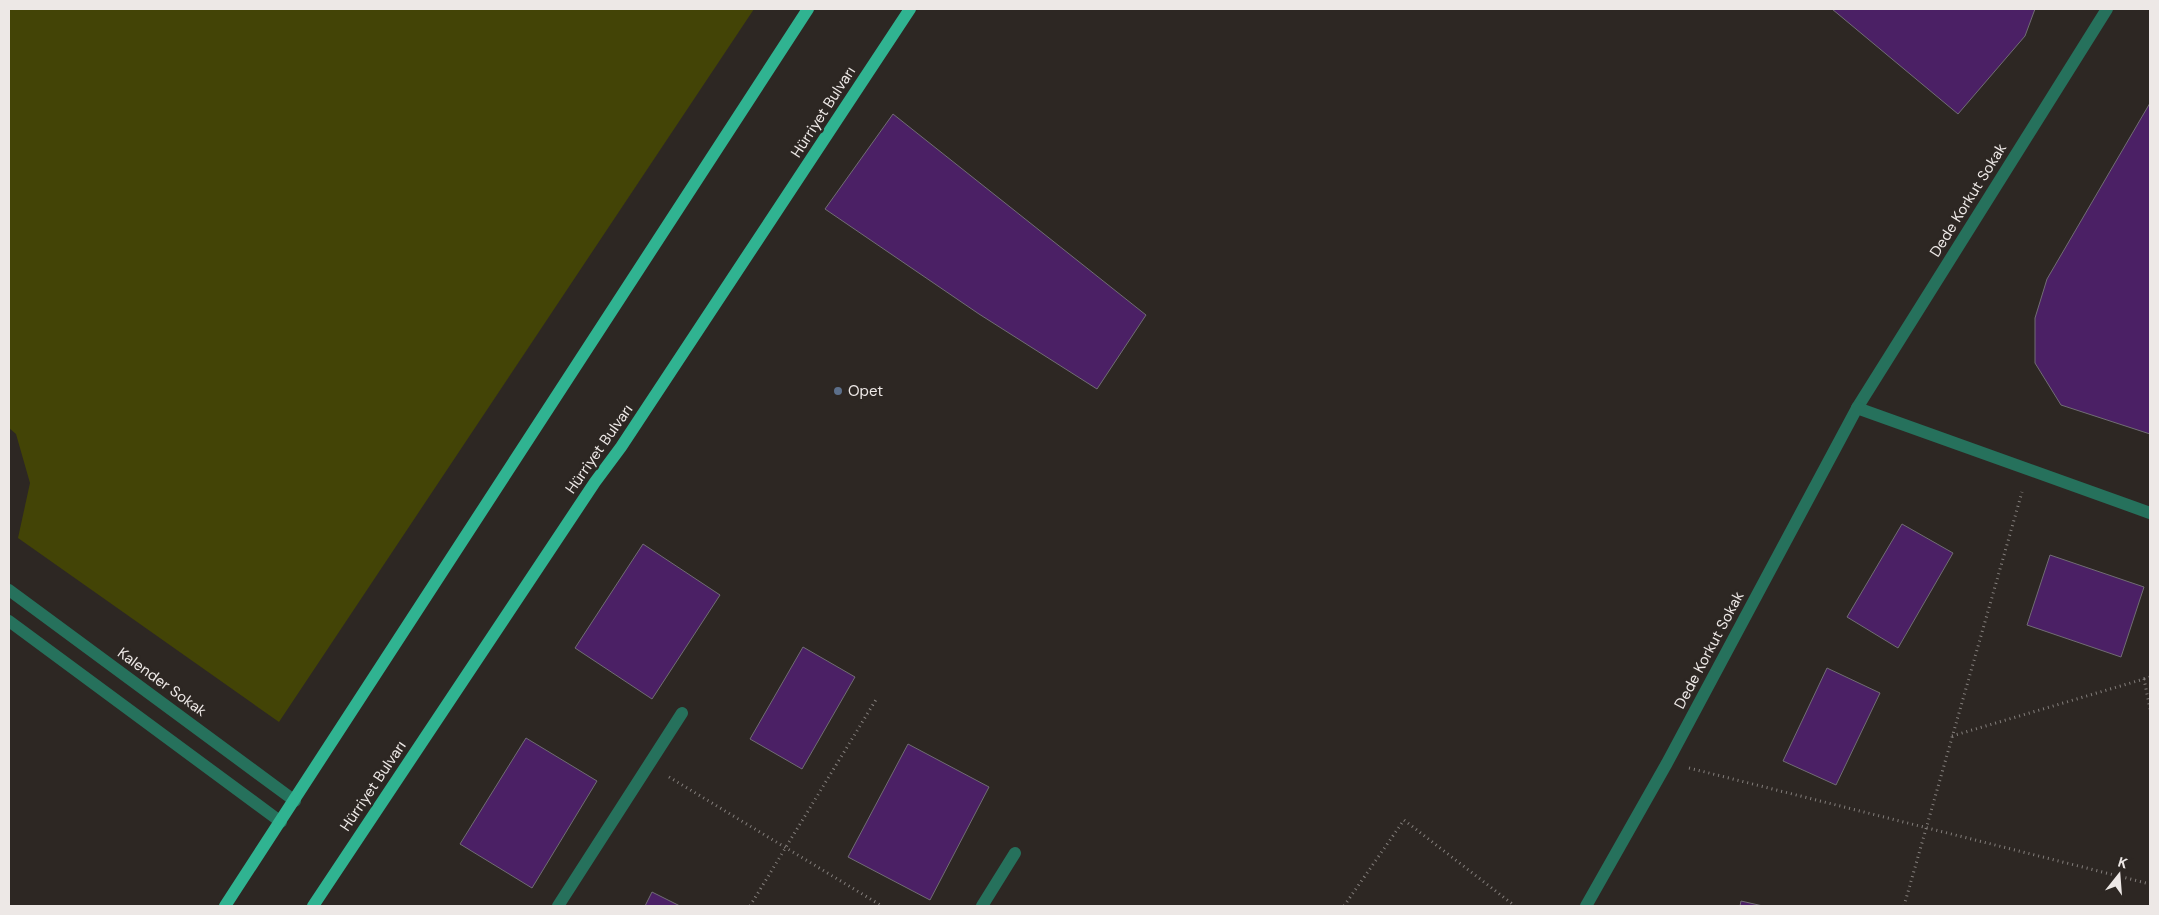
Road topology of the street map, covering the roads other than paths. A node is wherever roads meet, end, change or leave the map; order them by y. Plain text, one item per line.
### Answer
1 (808, 9) edge
2 (910, 9) edge
3 (2107, 9) edge
4 (1857, 408) junction
5 (2150, 514) edge
6 (9, 590) edge
7 (9, 620) edge
8 (682, 713) dead end
9 (295, 800) junction
10 (281, 822) junction
11 (1015, 853) dead end
12 (225, 906) edge
13 (313, 906) edge
14 (558, 906) edge
15 (982, 906) edge
16 (1586, 906) edge

1 - 9 main road
2 - 13 main road, Hürriyet Bulvarı
3 - 4 street, Dede Korkut Sokak
4 - 5 street
4 - 16 street, Dede Korkut Sokak
6 - 9 street, Kalender Sokak
7 - 10 street
8 - 14 street
9 - 10 main road
10 - 12 main road
11 - 15 street

